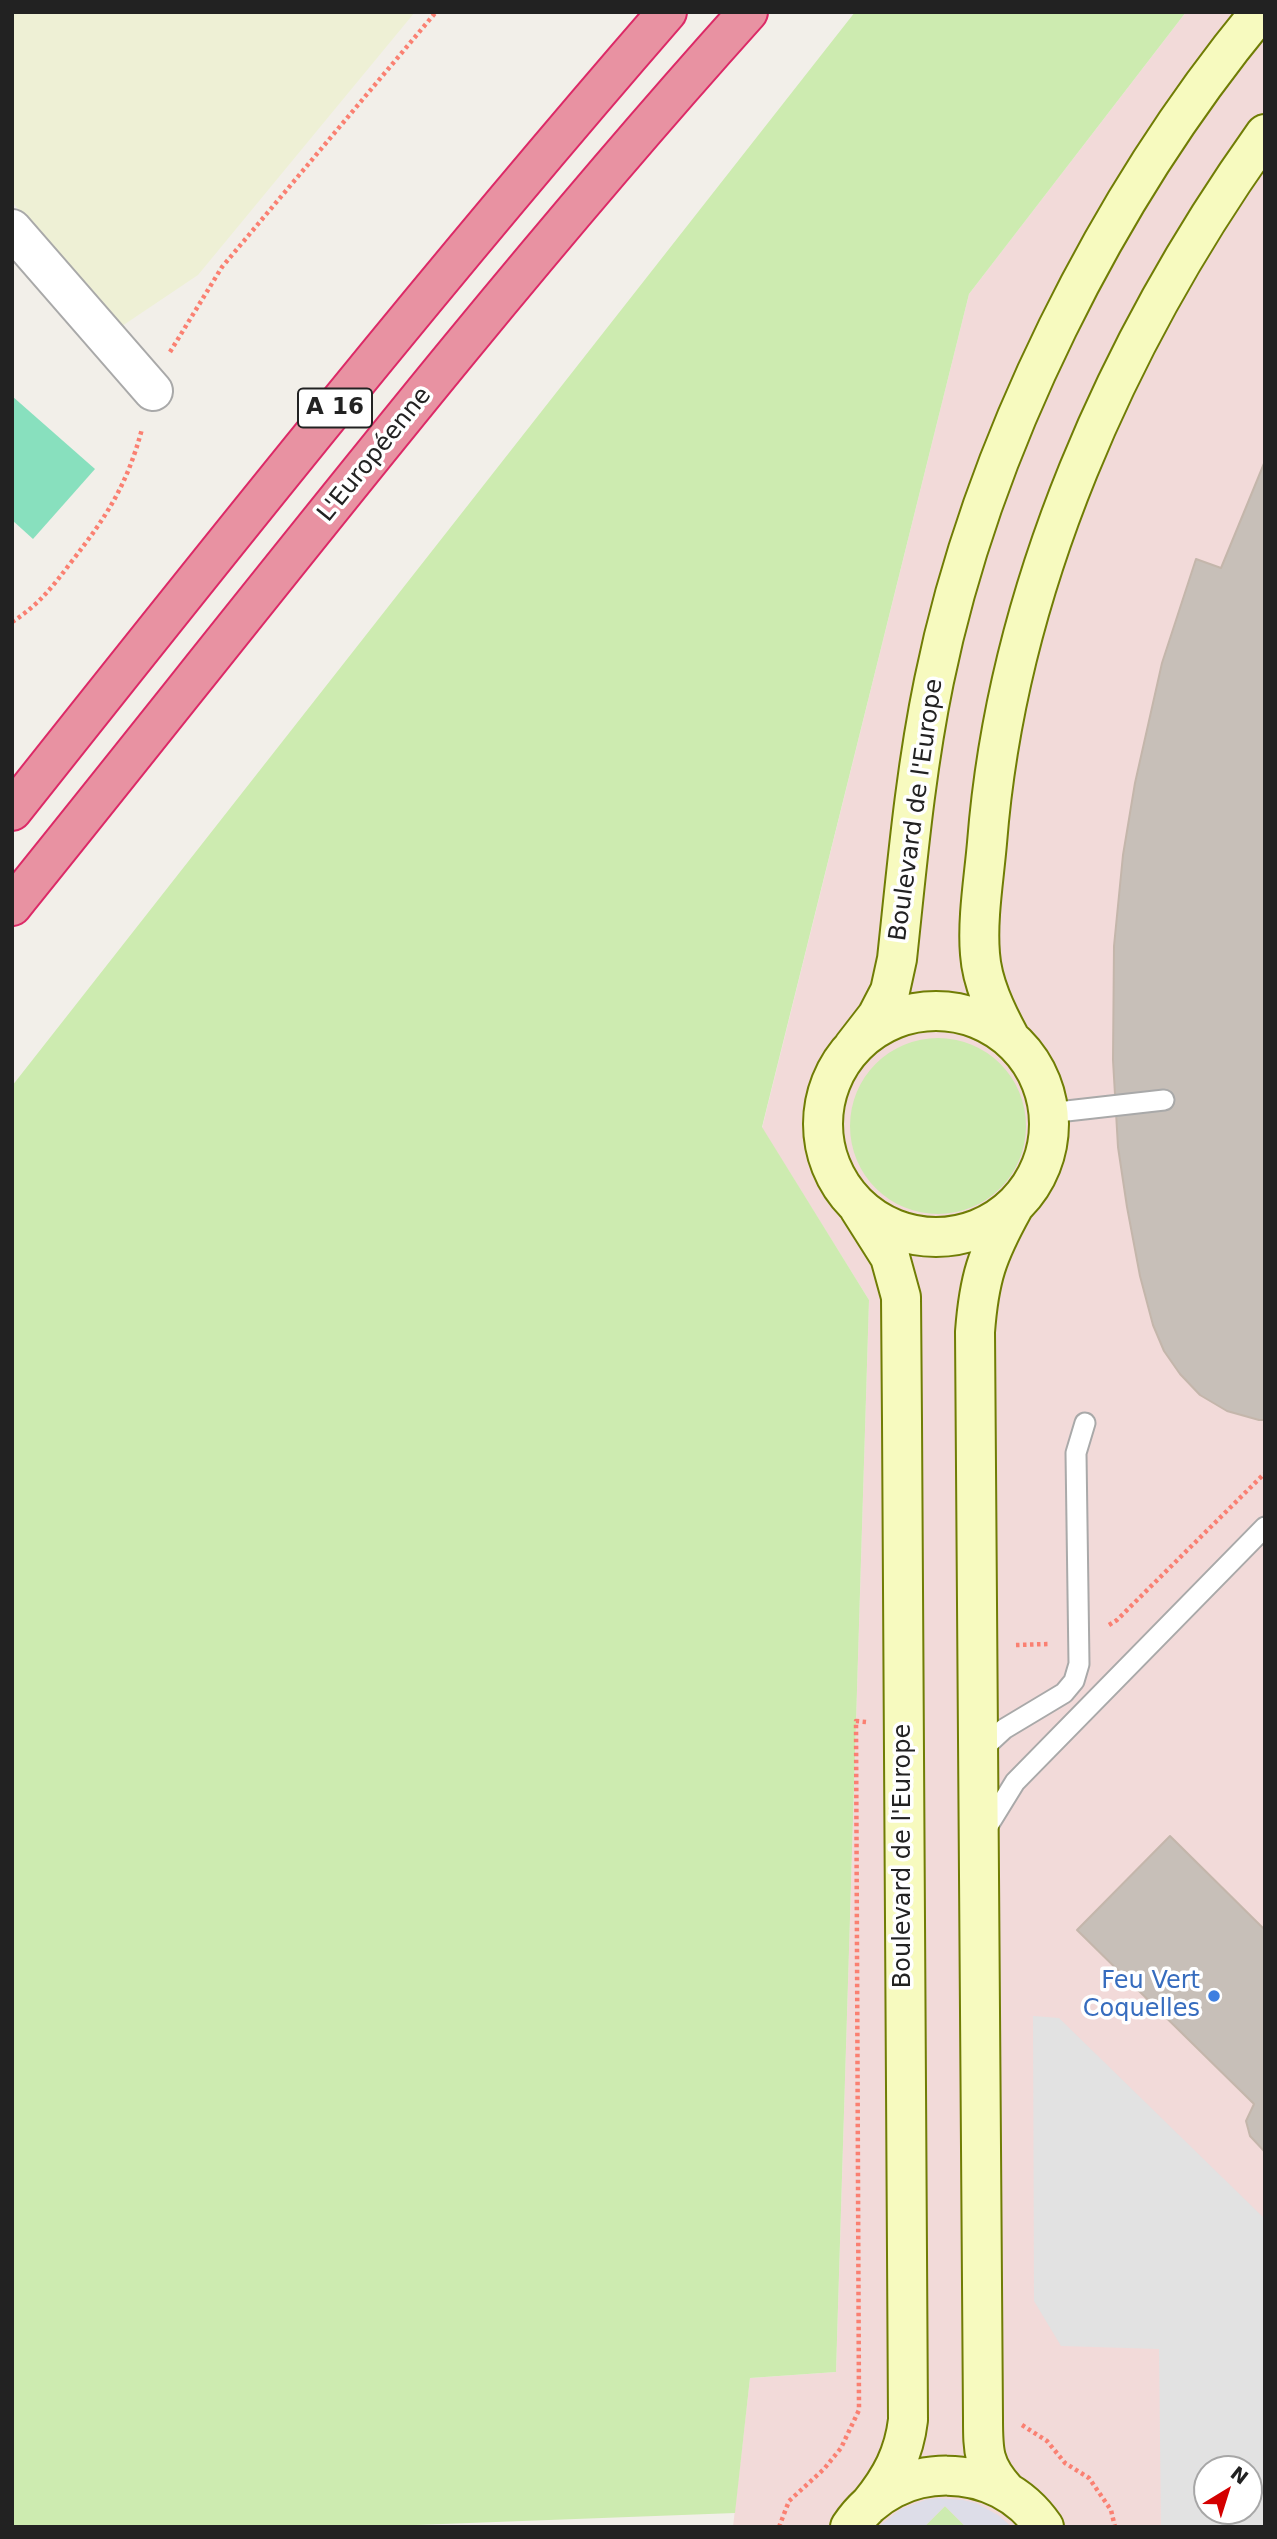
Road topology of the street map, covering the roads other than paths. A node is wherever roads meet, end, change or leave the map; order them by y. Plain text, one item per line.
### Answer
1 (667, 12) edge
2 (748, 12) edge
3 (1260, 12) edge
4 (1265, 134) edge
5 (12, 229) edge
6 (153, 391) road end
7 (223, 549) junction
8 (12, 785) edge
9 (12, 811) edge
10 (12, 906) edge
11 (1010, 1038) junction
12 (853, 1047) junction
13 (1164, 1100) dead end
14 (1049, 1113) junction
15 (859, 1208) junction
16 (1013, 1208) junction
17 (1085, 1423) dead end
18 (1265, 1527) edge
19 (978, 1773) junction
20 (977, 1846) junction
21 (1006, 2491) junction
22 (860, 2515) edge
23 (1044, 2527) edge

1 - 7 highway, A 16
2 - 10 highway, L'Européenne / A 16
3 - 12 main road, Boulevard de l'Europe
4 - 11 main road
5 - 6 street
7 - 8 highway
7 - 9 highway, A 16
11 - 12 main road
11 - 14 main road
12 - 15 main road
13 - 14 lane
14 - 16 main road
15 - 16 main road
15 - 22 main road, Boulevard de l'Europe
16 - 19 main road
17 - 19 lane
18 - 20 lane
19 - 20 main road
20 - 21 main road
21 - 22 main road
21 - 23 main road

